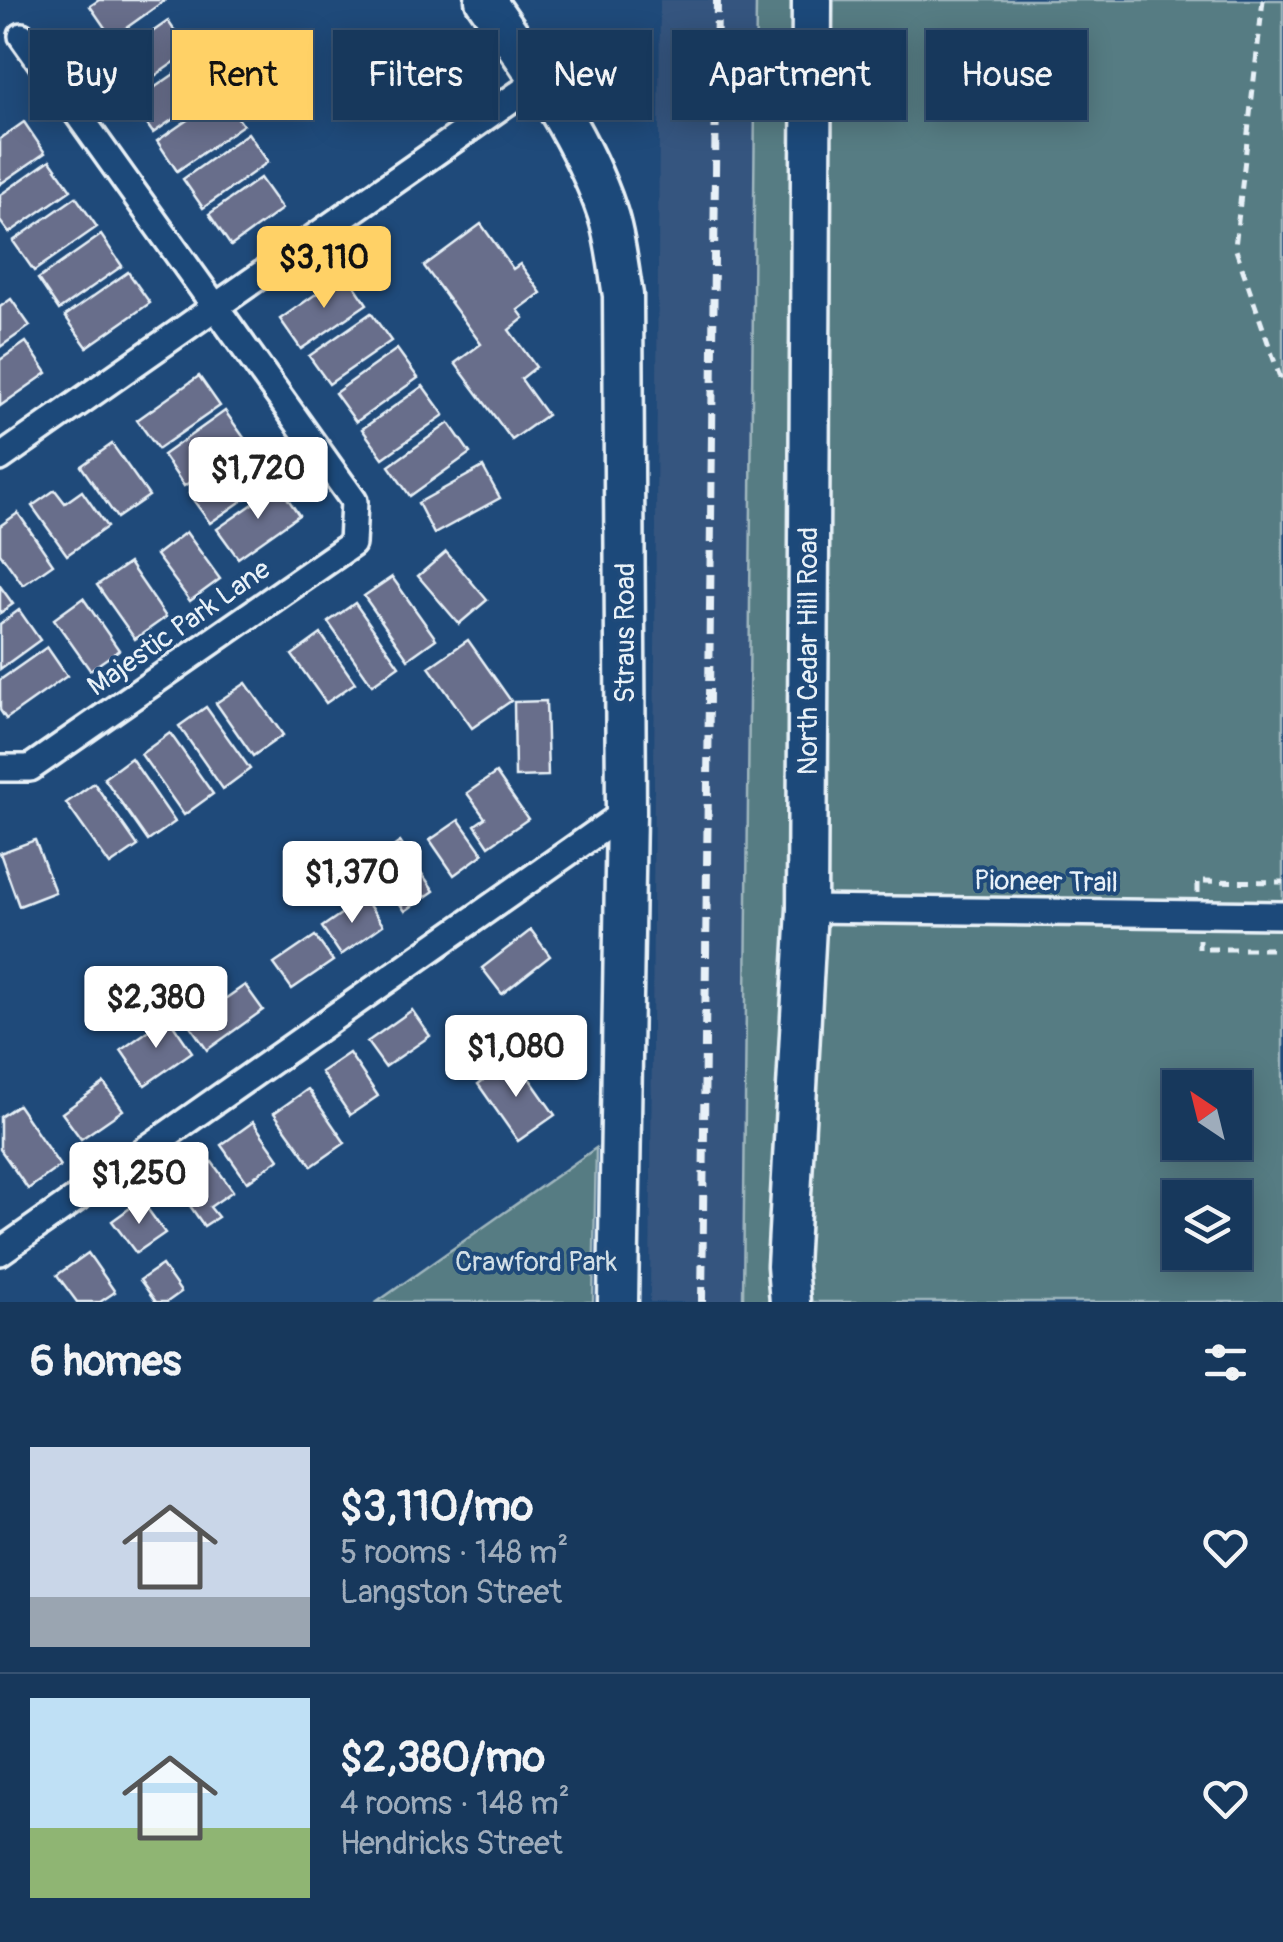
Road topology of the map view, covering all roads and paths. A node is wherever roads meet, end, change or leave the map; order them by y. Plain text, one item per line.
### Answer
1 (485, 0) edge
2 (812, 0) edge
3 (1264, 0) edge
4 (22, 36) dead end
5 (518, 47) edge
6 (518, 94) edge
7 (564, 120) edge
8 (214, 308) junction
9 (1283, 386) edge
10 (0, 458) edge
11 (0, 768) edge
12 (626, 812) junction
13 (1283, 882) edge
14 (1198, 889) dead end
15 (807, 909) junction
16 (1283, 914) edge
17 (1199, 944) dead end
18 (1283, 949) edge
19 (0, 1252) edge
20 (618, 1302) edge
21 (790, 1302) edge

1 - 5 street, Straus Road
2 - 15 street, North Cedar Hill Road
3 - 9 path
4 - 8 street
6 - 8 street
7 - 12 street, Straus Road
8 - 10 street
8 - 11 street, Majestic Park Lane
12 - 19 street
12 - 20 street, Straus Road
13 - 14 path
15 - 16 street, Pioneer Trail
15 - 21 street, North Cedar Hill Road
17 - 18 path

